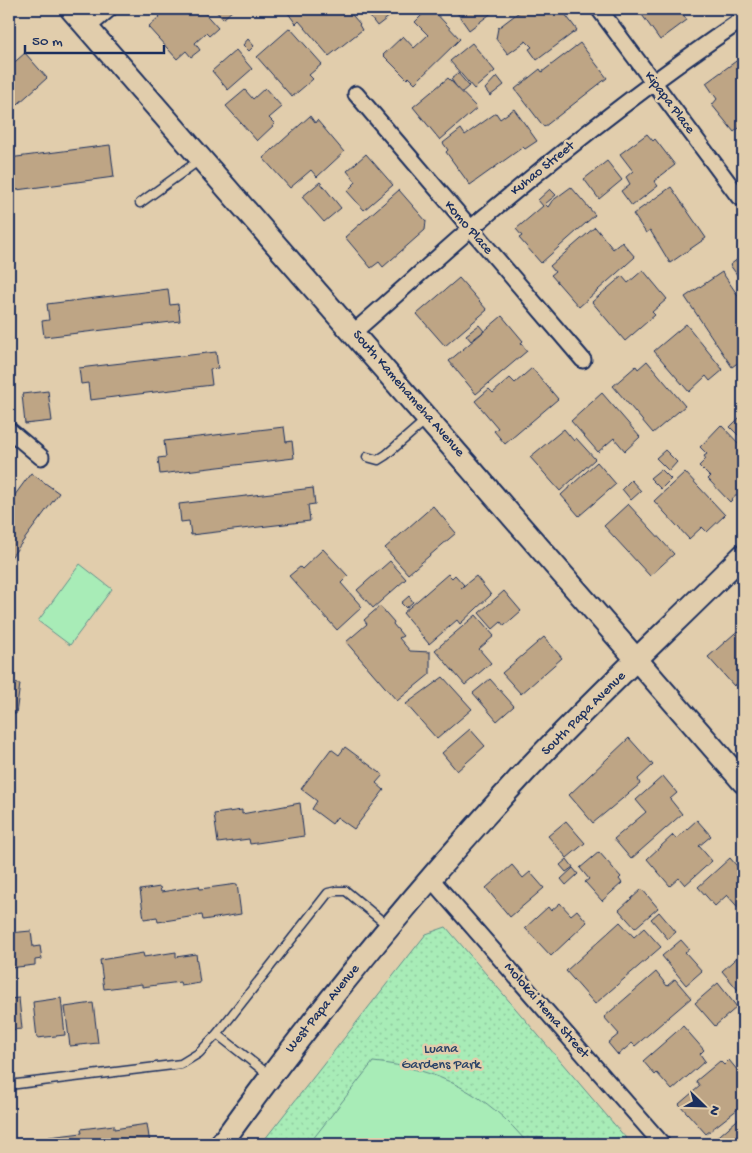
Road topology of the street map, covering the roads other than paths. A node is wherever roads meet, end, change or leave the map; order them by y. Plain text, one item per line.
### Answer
1 (71, 9) edge
2 (109, 9) edge
3 (599, 9) edge
4 (743, 20) edge
5 (87, 28) junction
6 (654, 83) junction
7 (356, 94) dead end
8 (202, 158) junction
9 (739, 197) dead end
10 (140, 203) dead end
11 (470, 229) junction
12 (354, 332) junction
13 (582, 360) dead end
14 (428, 417) junction
15 (11, 436) edge
16 (41, 457) dead end
17 (367, 457) dead end
18 (743, 555) edge
19 (638, 660) junction
20 (743, 782) edge
21 (431, 878) junction
22 (389, 927) junction
23 (217, 1034) junction
24 (270, 1076) junction
25 (9, 1085) edge
26 (221, 1144) edge
27 (662, 1144) edge

1 - 5 street, South Kamehameha Avenue
2 - 5 street
3 - 6 street, Kipapa Place
4 - 6 street, Kuhao Street
5 - 8 street, South Kamehameha Avenue
6 - 9 street, Kipapa Place
6 - 11 street, Kuhao Street
7 - 11 street, Komo Place
8 - 10 lane
8 - 12 street, South Kamehameha Avenue
11 - 12 street, Kuhao Street
11 - 13 street, Komo Place
12 - 14 street, South Kamehameha Avenue
14 - 17 lane
14 - 19 street, South Kamehameha Avenue
15 - 16 street
18 - 19 street, South Papa Avenue
19 - 20 street, South Kamehameha Avenue
19 - 21 street, South Papa Avenue
21 - 22 street, West Papa Avenue
21 - 27 street, Molokai Hema Street
22 - 23 lane
22 - 24 street, West Papa Avenue
23 - 24 lane
23 - 25 lane
24 - 26 street, West Papa Avenue

